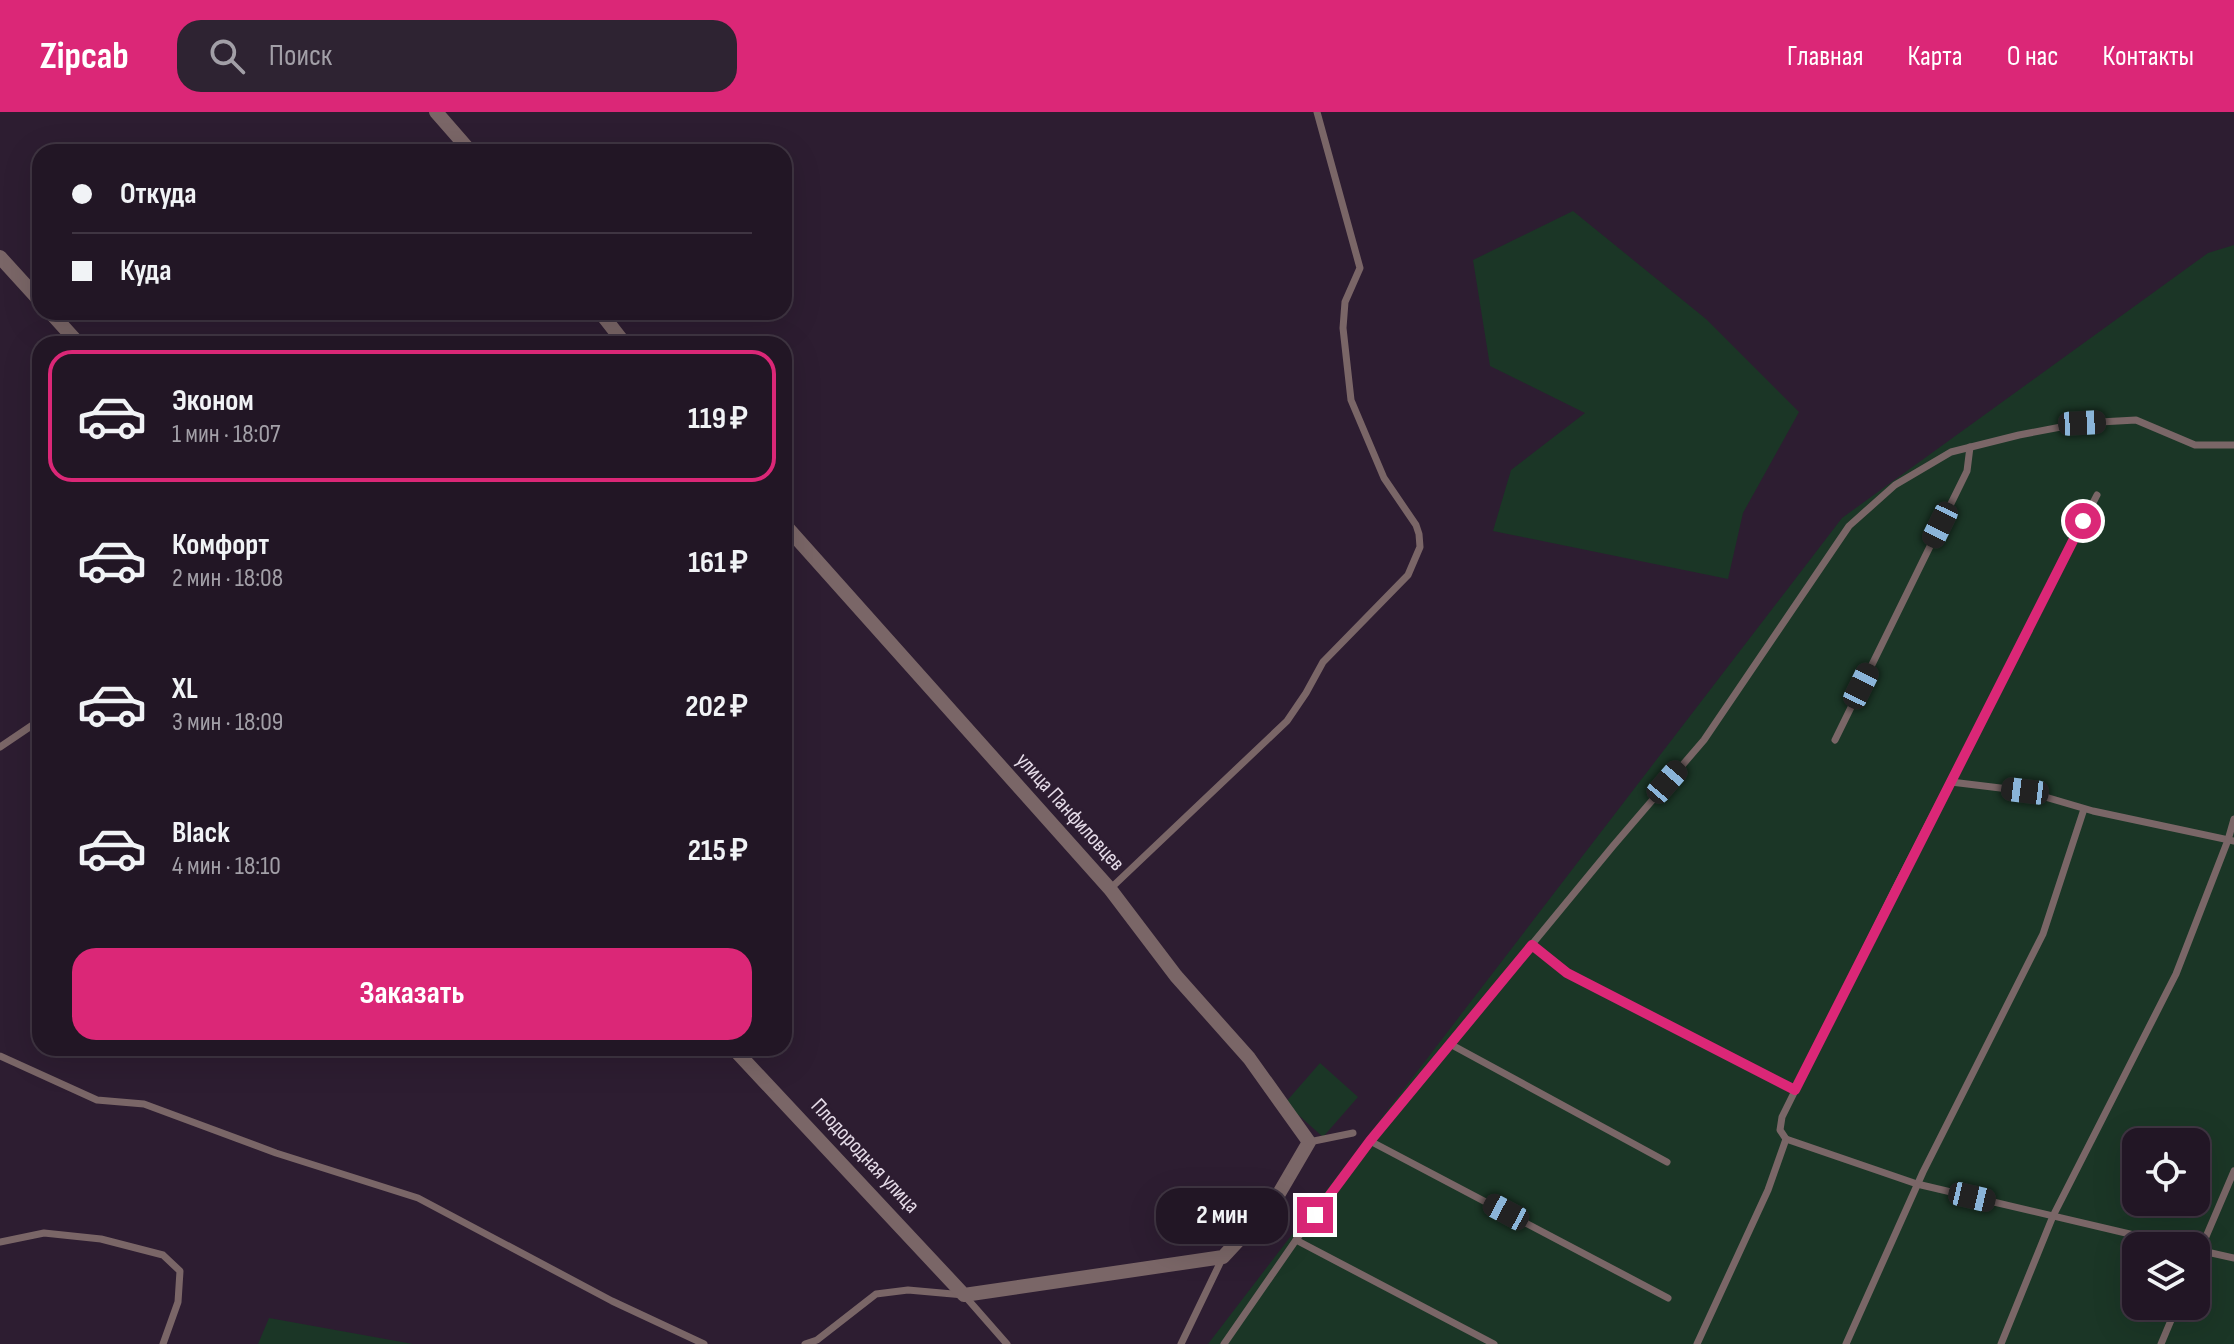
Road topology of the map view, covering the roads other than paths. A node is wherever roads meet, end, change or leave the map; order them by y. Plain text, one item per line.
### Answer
1 (436, 112) edge
2 (1317, 112) edge
3 (464, 144) edge
4 (0, 257) edge
5 (32, 292) edge
6 (57, 320) edge
7 (606, 320) edge
8 (72, 336) edge
9 (619, 336) edge
10 (2234, 445) edge
11 (1970, 447) junction
12 (2097, 495) dead end
13 (792, 533) edge
14 (32, 725) edge
15 (1835, 740) dead end
16 (0, 747) edge
17 (1951, 782) junction
18 (2084, 809) junction
19 (2234, 819) edge
20 (2231, 840) edge
21 (1110, 889) junction
22 (1532, 945) junction
23 (1450, 1044) junction
24 (0, 1056) edge
25 (740, 1056) edge
26 (1795, 1090) junction
27 (1353, 1133) dead end
28 (1786, 1139) junction
29 (1370, 1141) junction
30 (1309, 1142) junction
31 (1667, 1162) dead end
32 (2234, 1171) edge
33 (1917, 1184) junction
34 (2053, 1216) junction
35 (2122, 1232) edge
36 (2206, 1232) edge
37 (1296, 1240) junction
38 (0, 1242) edge
39 (2210, 1253) edge
40 (1223, 1257) junction
41 (2234, 1258) edge
42 (964, 1295) junction
43 (1668, 1298) dead end
44 (2171, 1320) edge
45 (1228, 1343) edge
46 (163, 1344) edge
47 (704, 1344) edge
48 (805, 1344) edge
49 (1007, 1344) edge
50 (1181, 1344) edge
51 (1494, 1344) edge
52 (1697, 1344) edge
53 (1846, 1344) edge
54 (2001, 1344) edge
55 (2161, 1344) edge

1 - 3 street
2 - 21 lane
4 - 5 street
6 - 8 street
7 - 9 street
10 - 11 lane
11 - 15 lane
11 - 22 lane
12 - 17 lane
13 - 21 street, улица Панфиловцев
14 - 16 lane
17 - 18 lane
17 - 26 lane
18 - 20 lane
18 - 33 lane
19 - 20 lane
20 - 34 lane
21 - 30 street, улица Панфиловцев
22 - 23 lane
22 - 26 lane
23 - 29 lane
23 - 31 lane
24 - 47 lane
25 - 42 street, Плодородная улица
26 - 28 lane
27 - 30 lane
28 - 33 lane
28 - 52 lane
29 - 37 lane
29 - 43 lane
30 - 40 street
32 - 36 lane
33 - 34 lane
33 - 53 lane
34 - 35 lane
34 - 54 lane
37 - 45 lane
37 - 51 lane
38 - 46 lane
39 - 41 lane
40 - 42 street
40 - 50 lane
42 - 48 lane
42 - 49 lane
44 - 55 lane

